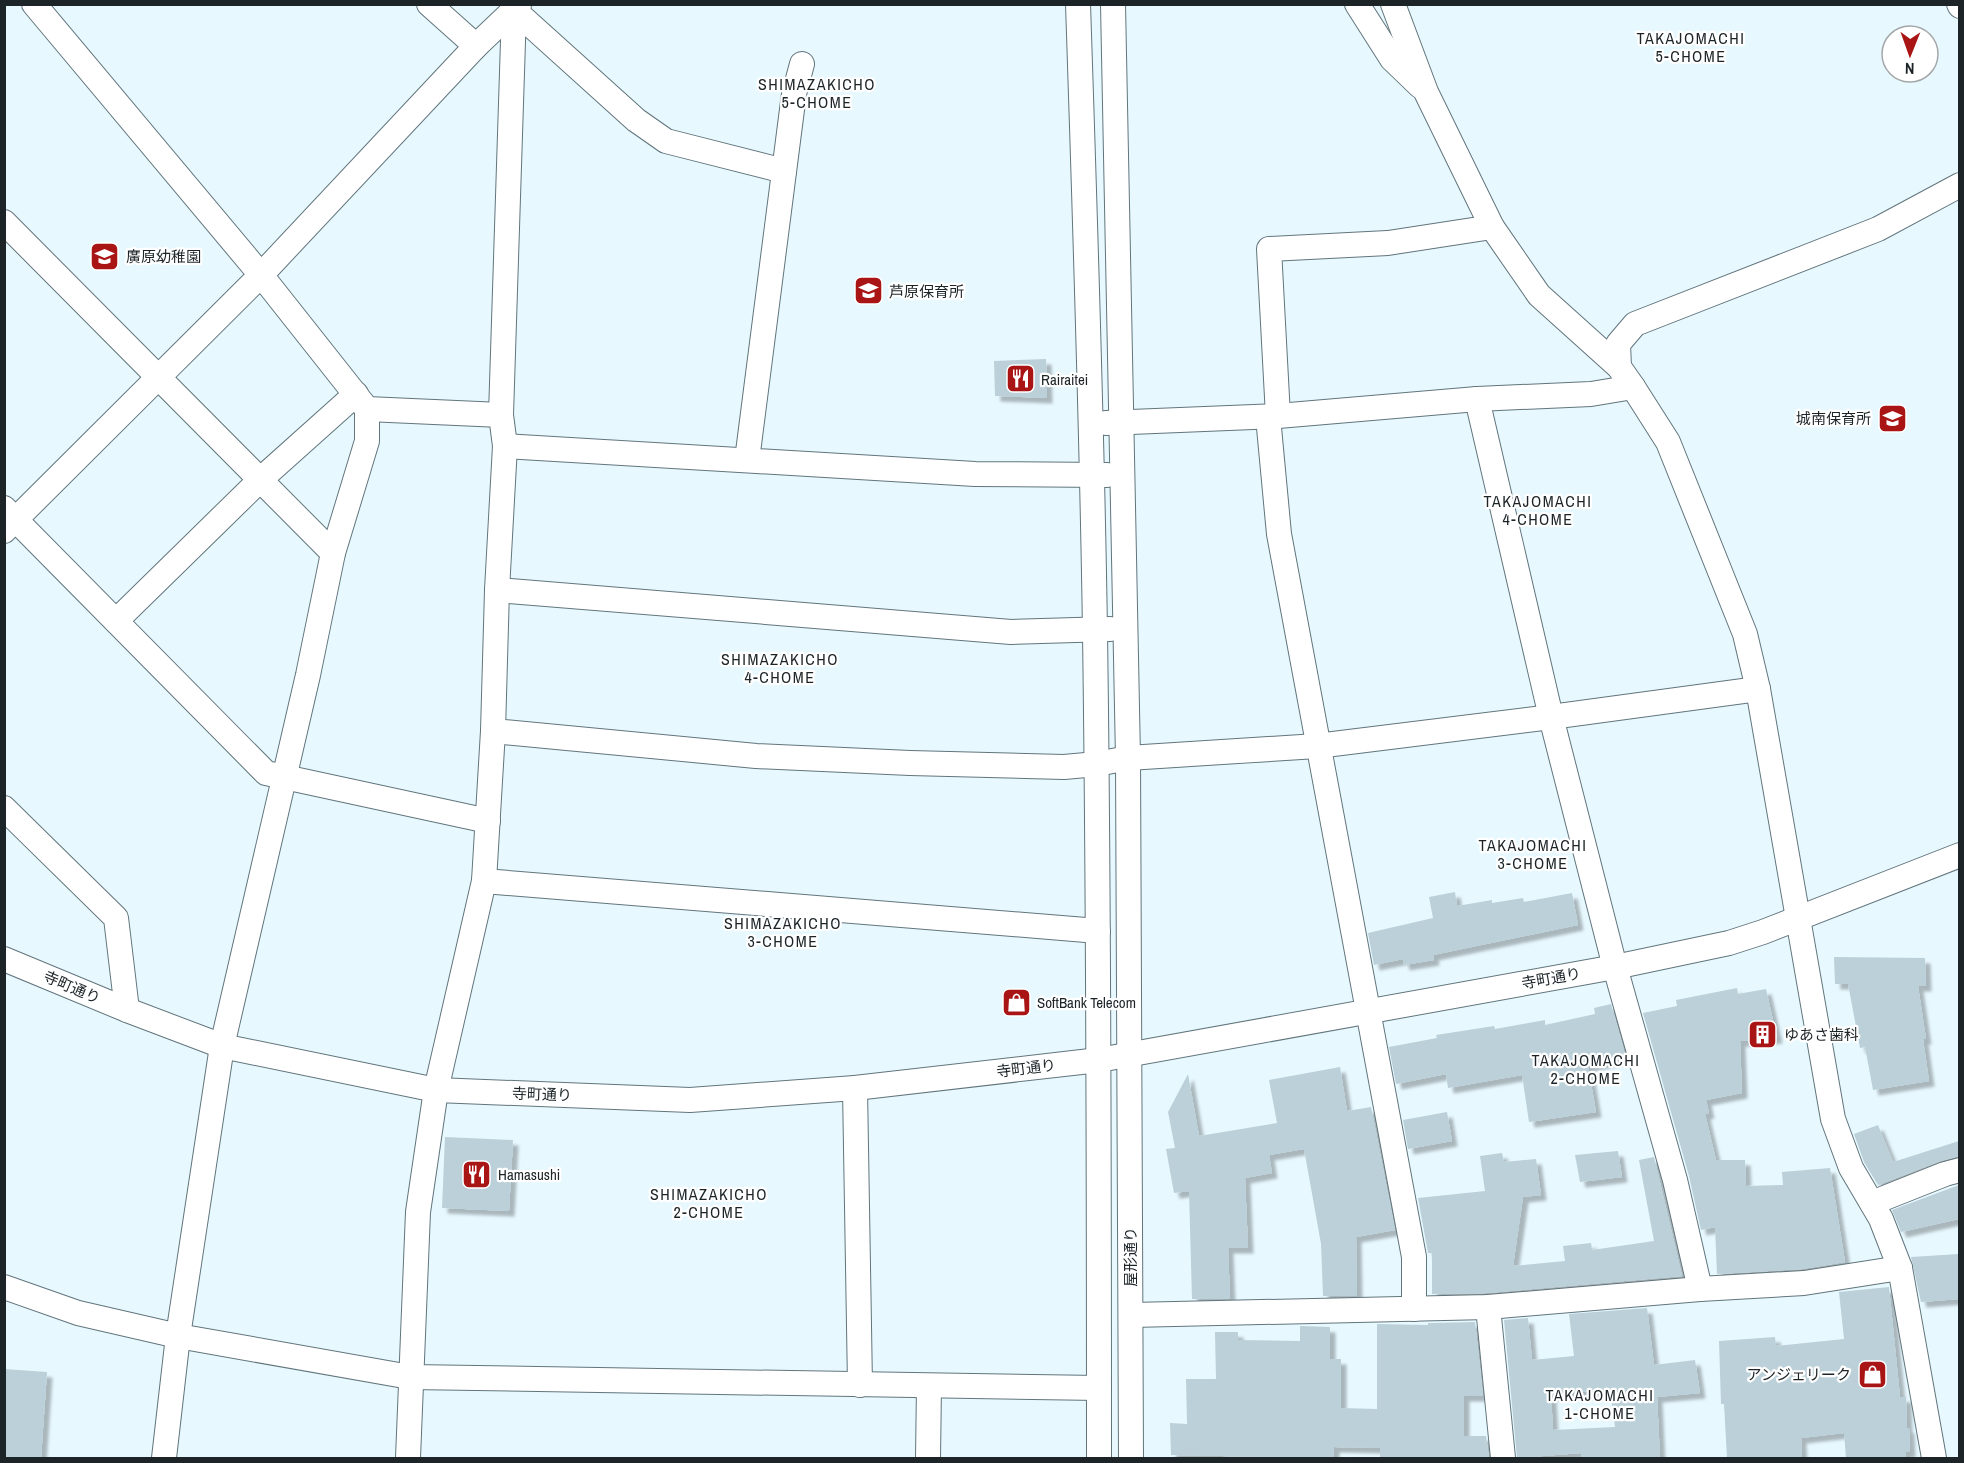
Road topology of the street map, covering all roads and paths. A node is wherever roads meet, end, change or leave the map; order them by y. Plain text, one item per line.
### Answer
1 (34, 4) edge
2 (429, 4) edge
3 (1078, 4) edge
4 (1113, 4) edge
5 (1357, 4) edge
6 (1393, 4) edge
7 (517, 7) edge
8 (476, 46) junction
9 (802, 64) dead end
10 (1426, 92) junction
11 (784, 171) junction
12 (1959, 185) edge
13 (4, 222) edge
14 (1492, 227) junction
15 (261, 275) junction
16 (1619, 368) junction
17 (158, 377) junction
18 (1633, 387) junction
19 (1477, 399) junction
20 (362, 401) junction
21 (501, 414) junction
22 (1273, 417) junction
23 (1121, 423) junction
24 (1090, 424) junction
25 (505, 446) junction
26 (747, 460) junction
27 (1092, 475) junction
28 (1122, 476) junction
29 (261, 479) junction
30 (8, 519) edge
31 (333, 553) junction
32 (497, 590) junction
33 (116, 621) junction
34 (1126, 628) junction
35 (1095, 630) junction
36 (1758, 689) junction
37 (1551, 717) junction
38 (493, 731) junction
39 (1317, 746) junction
40 (1128, 758) junction
41 (1097, 764) junction
42 (284, 777) junction
43 (4, 808) edge
44 (488, 821) junction
45 (1959, 855) edge
46 (484, 881) junction
47 (1797, 919) junction
48 (1098, 931) junction
49 (4, 959) edge
50 (1615, 967) junction
51 (127, 1010) junction
52 (1369, 1011) junction
53 (222, 1046) junction
54 (1131, 1055) junction
55 (1099, 1060) junction
56 (855, 1088) junction
57 (436, 1090) junction
58 (1959, 1170) edge
59 (1872, 1203) junction
60 (1900, 1268) junction
61 (4, 1287) edge
62 (1700, 1289) junction
63 (1488, 1307) junction
64 (1414, 1309) junction
65 (1131, 1315) junction
66 (178, 1336) junction
67 (410, 1377) junction
68 (860, 1385) junction
69 (928, 1386) junction
70 (1099, 1388) junction
71 (164, 1458) edge
72 (408, 1458) edge
73 (928, 1458) edge
74 (1099, 1458) edge
75 (1131, 1458) edge
76 (1503, 1458) edge
77 (1934, 1458) edge

1 - 15 street
2 - 8 street
3 - 24 street
4 - 23 street, 屋形通り
5 - 10 street
6 - 10 street
7 - 8 street
7 - 11 street
7 - 21 street
8 - 15 street
9 - 11 street
10 - 14 street
11 - 26 street
12 - 16 street
13 - 17 street
14 - 16 street
14 - 22 street
15 - 17 street
15 - 20 street
16 - 18 street
17 - 29 street
17 - 30 street
18 - 19 street
18 - 36 street
19 - 22 street
19 - 37 street
20 - 21 street
20 - 29 street
20 - 31 street
21 - 25 street
22 - 23 street
22 - 39 street
23 - 24 street
23 - 28 street, 屋形通り
24 - 27 street
25 - 26 street
25 - 32 street
26 - 27 street
27 - 28 street
27 - 35 street
28 - 34 street, 屋形通り
29 - 31 street
29 - 33 street
30 - 33 street
31 - 42 street
32 - 35 street
32 - 38 street
33 - 42 street
34 - 35 street
34 - 40 street, 屋形通り
35 - 41 street
36 - 37 street
36 - 47 street
37 - 39 street
37 - 50 street
38 - 41 street
38 - 44 street
39 - 40 street
39 - 52 street
40 - 41 street
40 - 54 street, 屋形通り
41 - 48 street
42 - 44 street
42 - 53 street
43 - 51 street
44 - 46 street
45 - 47 street, 寺町通り
46 - 48 street
46 - 57 street
47 - 50 street, 寺町通り
47 - 59 street
48 - 55 street
49 - 51 street, 寺町通り
50 - 52 street, 寺町通り
50 - 62 street
51 - 53 street, 寺町通り
52 - 54 street, 寺町通り
52 - 64 street
53 - 57 street, 寺町通り
53 - 66 street
54 - 55 street, 寺町通り
54 - 65 street, 屋形通り
55 - 56 street, 寺町通り
55 - 70 street
56 - 57 street, 寺町通り
56 - 68 street
57 - 67 street
58 - 59 street
59 - 60 street
60 - 62 street
60 - 77 street
61 - 66 street
62 - 63 street
63 - 64 street
63 - 76 street
64 - 65 street
65 - 75 street, 屋形通り
66 - 67 street
66 - 71 street
67 - 68 street
67 - 72 street
68 - 69 street
69 - 70 street
69 - 73 street
70 - 74 street

